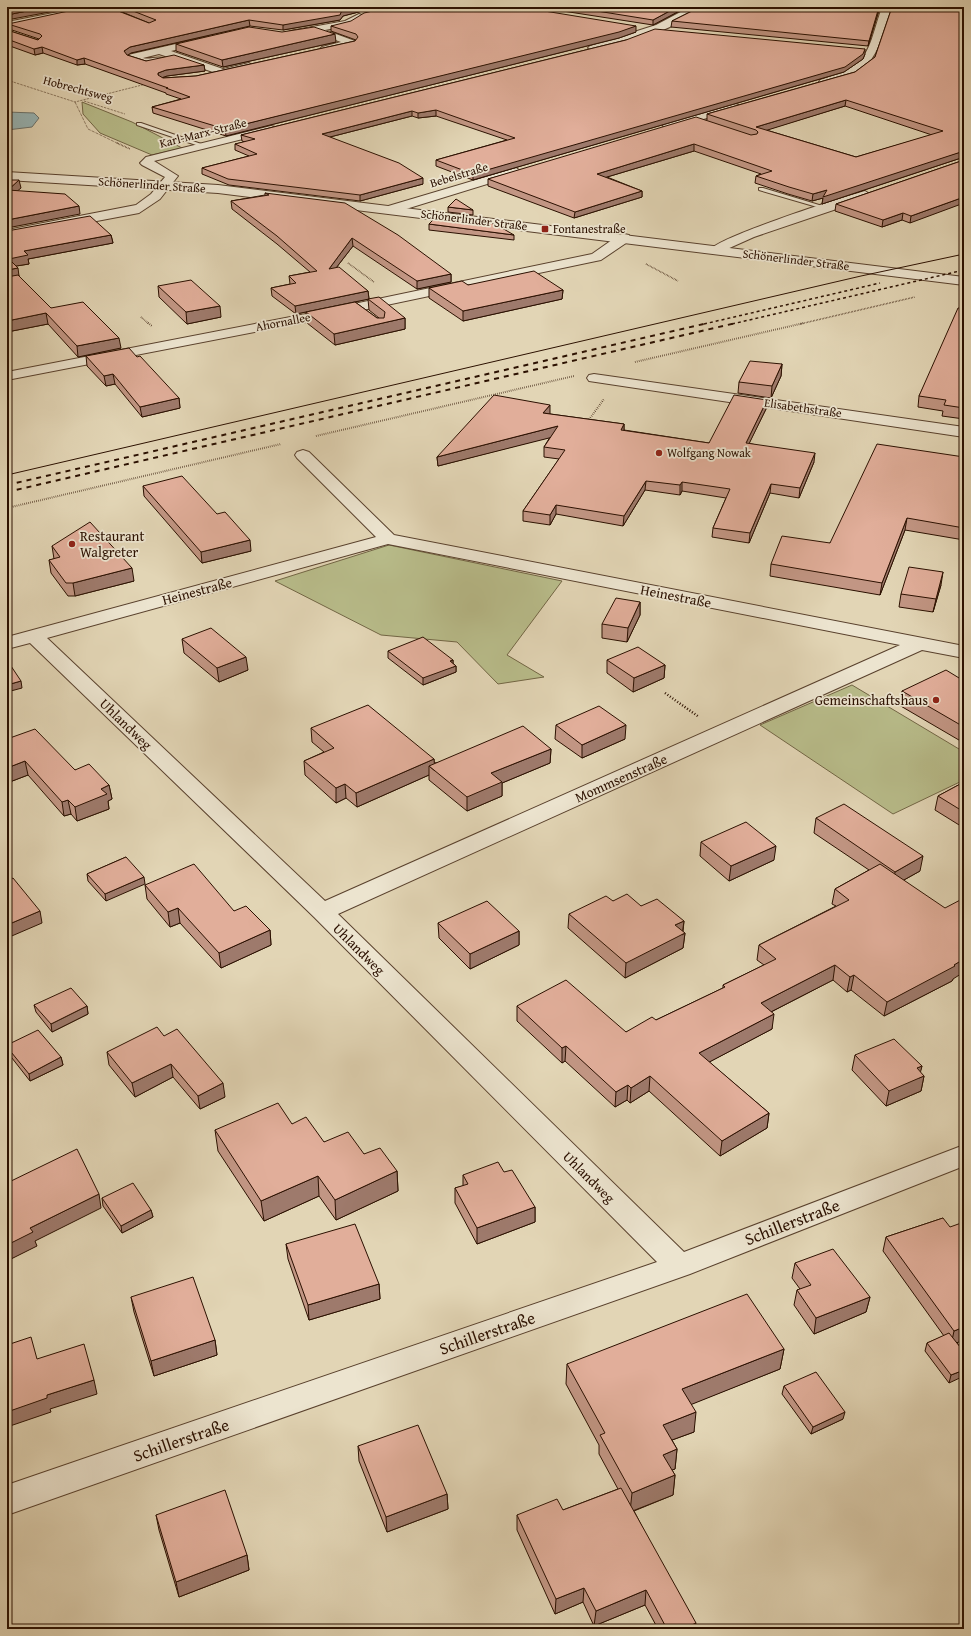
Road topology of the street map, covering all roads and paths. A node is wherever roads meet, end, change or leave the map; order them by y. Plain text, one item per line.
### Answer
1 (98, 7) edge
2 (696, 7) edge
3 (887, 7) edge
4 (363, 15) edge
5 (7, 25) edge
6 (636, 26) edge
7 (313, 29) junction
8 (659, 29) junction
9 (675, 31) edge
10 (279, 34) edge
11 (218, 37) edge
12 (858, 49) edge
13 (160, 51) junction
14 (316, 51) edge
15 (582, 51) edge
16 (874, 51) junction
17 (176, 56) junction
18 (257, 64) edge
19 (222, 72) junction
20 (203, 77) edge
21 (7, 80) edge
22 (150, 84) edge
23 (811, 86) edge
24 (83, 101) junction
25 (75, 102) junction
26 (748, 103) edge
27 (128, 115) dead end
28 (692, 119) junction
29 (703, 123) edge
30 (139, 124) dead end
31 (284, 126) edge
32 (658, 129) edge
33 (204, 146) junction
34 (150, 159) junction
35 (527, 168) edge
36 (7, 176) edge
37 (166, 185) junction
38 (761, 189) edge
39 (878, 191) edge
40 (826, 208) junction
41 (389, 210) junction
42 (7, 234) edge
43 (624, 238) junction
44 (716, 250) junction
45 (964, 280) edge
46 (919, 296) dead end
47 (632, 363) dead end
48 (577, 375) dead end
49 (7, 376) edge
50 (594, 378) dead end
51 (618, 382) junction
52 (584, 426) edge
53 (964, 432) edge
54 (313, 437) dead end
55 (282, 444) dead end
56 (303, 455) dead end
57 (7, 508) edge
58 (388, 539) junction
59 (34, 636) junction
60 (7, 643) edge
61 (919, 644) junction
62 (964, 652) edge
63 (665, 693) dead end
64 (722, 733) junction
65 (322, 912) junction
66 (964, 1155) edge
67 (680, 1266) junction
68 (7, 1500) edge

1 - 5 street
2 - 8 street
3 - 16 street
4 - 7 street
6 - 8 street
7 - 10 street
7 - 14 street
8 - 9 street
8 - 15 street
11 - 13 street
12 - 16 street
13 - 17 street
13 - 17 street
16 - 23 street
17 - 19 street
18 - 19 street
19 - 20 street
21 - 25 path, Hobrechtsweg
22 - 24 path
24 - 25 path, Hobrechtsweg
24 - 27 path, Hobrechtsweg
25 - 34 path
26 - 28 street
28 - 29 lane
28 - 32 street
30 - 33 lane
31 - 33 street, Karl-Marx-Straße
33 - 34 street, Karl-Marx-Straße
34 - 37 street, Karl-Marx-Straße
35 - 41 street, Bebelstraße
36 - 37 street, Schönerlinder Straße
37 - 41 street, Schönerlinder Straße
37 - 42 street
38 - 40 lane
39 - 40 street
40 - 44 street
41 - 43 street, Schönerlinder Straße
43 - 44 street, Schönerlinder Straße
43 - 49 street, Ahornallee
44 - 45 street, Schönerlinder Straße
46 - 47 path
48 - 54 path
50 - 51 street, Elisabethstraße
51 - 52 path
51 - 53 street, Elisabethstraße
55 - 57 path
56 - 58 street
58 - 59 street, Heinestraße
58 - 61 street, Heinestraße
59 - 60 street, Heinestraße
59 - 65 street, Uhlandweg
61 - 62 street, Heinestraße
61 - 64 street, Mommsenstraße
63 - 64 path
64 - 65 street, Mommsenstraße
65 - 67 street, Uhlandweg
66 - 67 street, Schillerstraße
67 - 68 street, Schillerstraße

